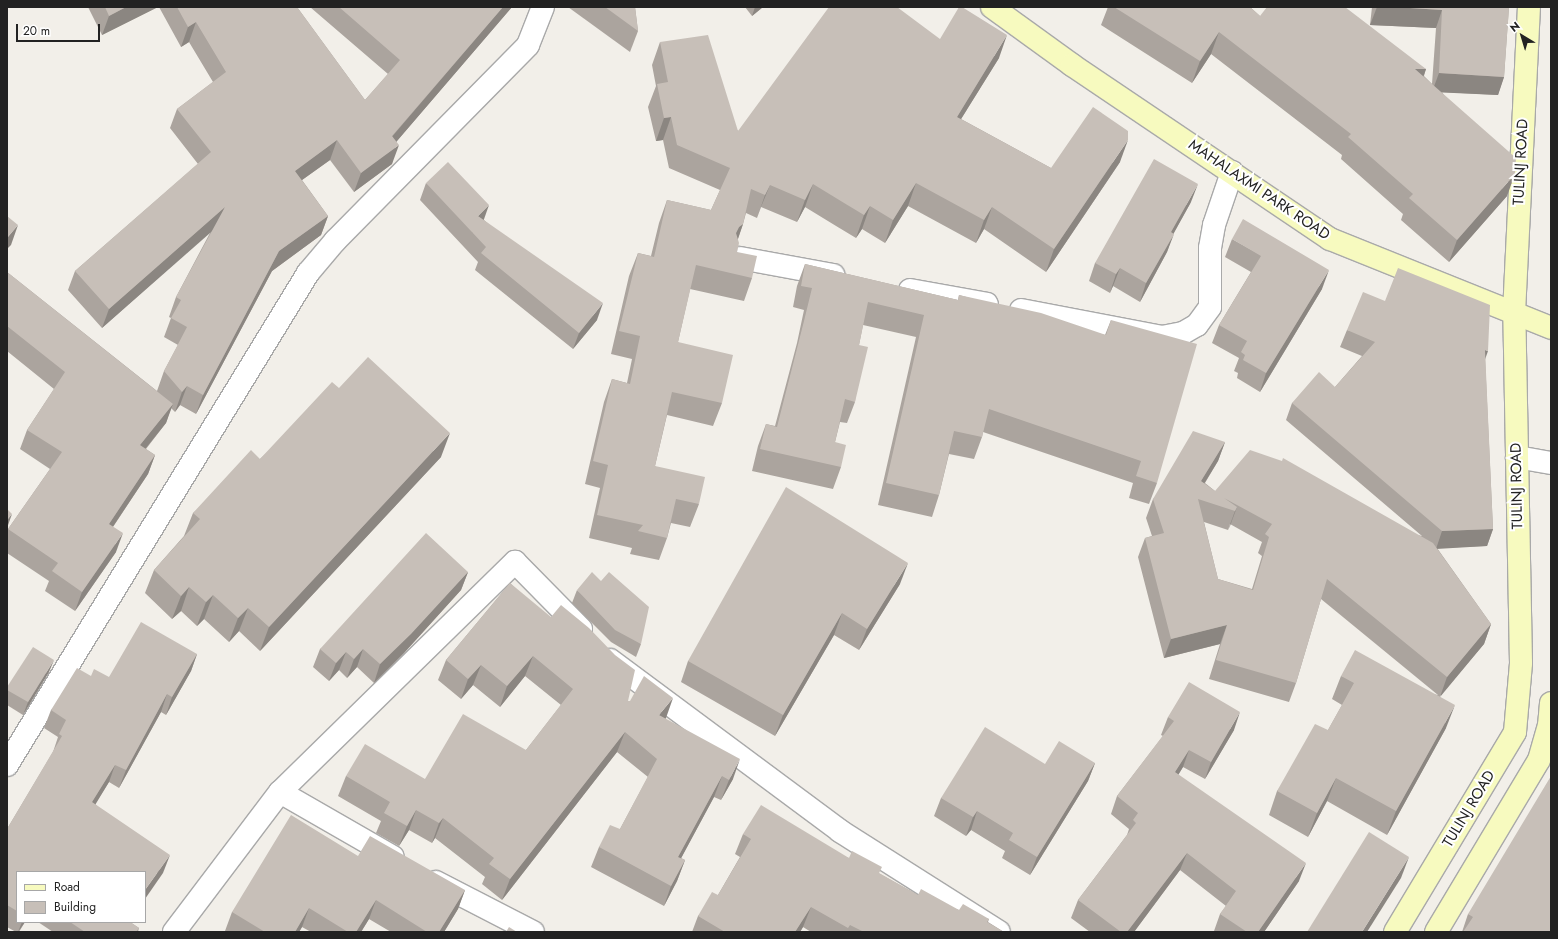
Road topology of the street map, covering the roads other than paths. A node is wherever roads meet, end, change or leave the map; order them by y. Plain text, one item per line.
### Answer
1 (542, 7) edge
2 (992, 7) edge
3 (1528, 7) edge
4 (1232, 172) junction
5 (740, 258) edge
6 (849, 278) edge
7 (888, 286) edge
8 (1514, 313) junction
9 (1551, 328) edge
10 (1517, 457) junction
11 (1551, 463) edge
12 (1551, 703) edge
13 (7, 765) edge
14 (280, 792) junction
15 (174, 932) edge
16 (533, 932) edge
17 (999, 932) edge
18 (1395, 932) edge
19 (1436, 932) edge

1 - 13 street
2 - 4 main road, MAHALAXMI PARK ROAD
3 - 8 main road, TULINJ ROAD
4 - 7 street
4 - 8 main road, MAHALAXMI PARK ROAD
5 - 6 street
8 - 9 main road, MAHALAXMI PARK ROAD
8 - 10 main road, TULINJ ROAD
10 - 11 street
10 - 18 main road, TULINJ ROAD
12 - 19 main road
14 - 15 street
14 - 16 street
14 - 17 street

